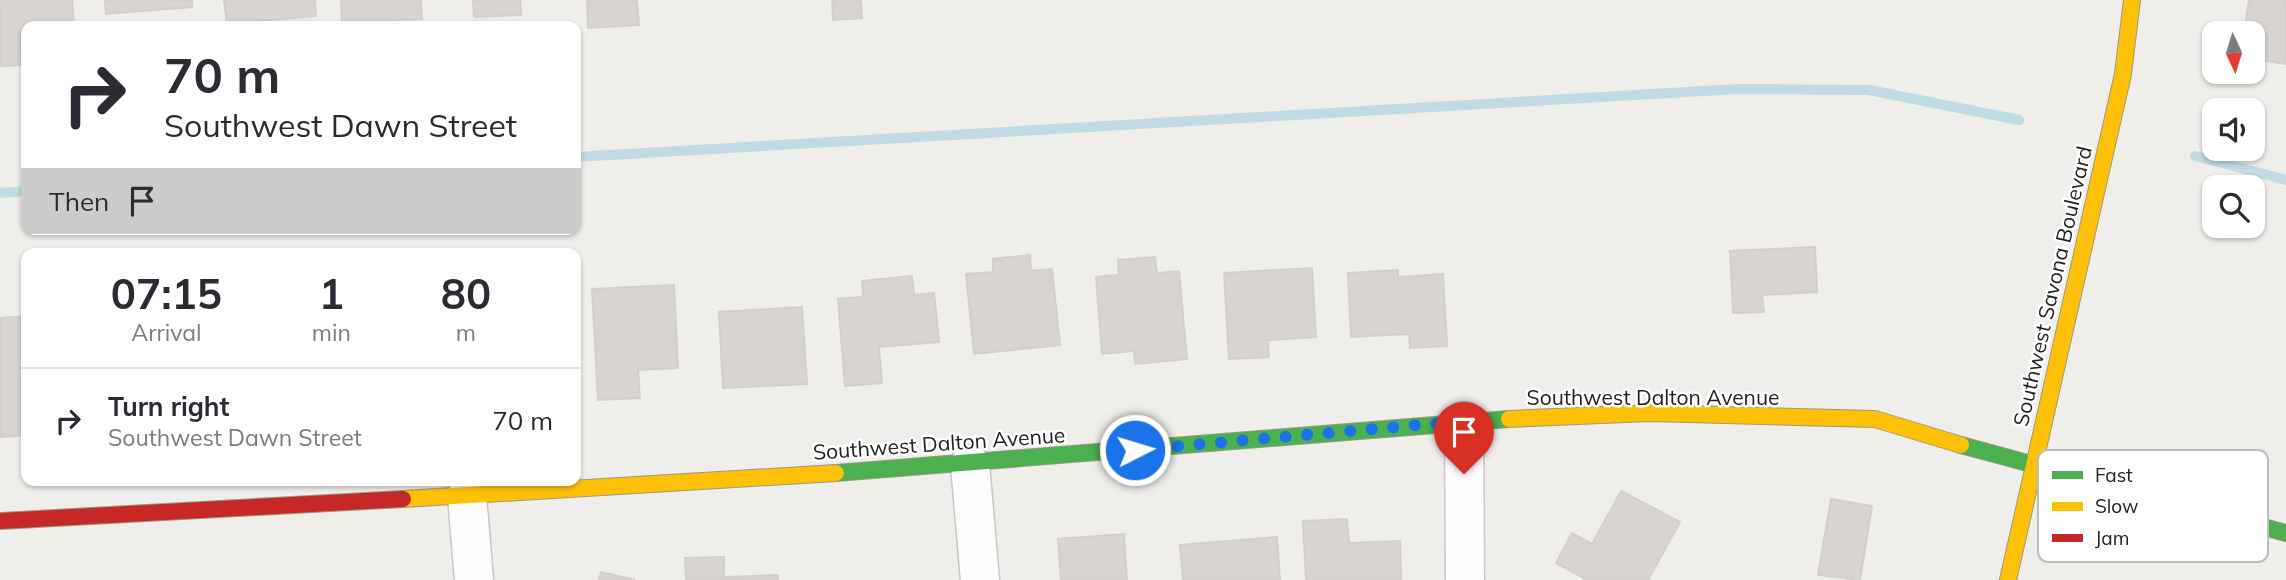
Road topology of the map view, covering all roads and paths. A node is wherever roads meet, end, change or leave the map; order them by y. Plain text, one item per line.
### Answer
1 (2132, 0) edge
2 (1464, 421) junction
3 (970, 464) junction
4 (2032, 466) junction
5 (2038, 468) edge
6 (467, 496) junction
7 (0, 521) edge
8 (2268, 528) edge
9 (2286, 533) edge
10 (474, 580) edge
11 (980, 580) edge
12 (1465, 580) edge
13 (2008, 580) edge

1 - 4 street, Southwest Savona Boulevard
2 - 3 street, Southwest Dalton Avenue
2 - 4 street, Southwest Dalton Avenue
2 - 12 street
3 - 6 street, Southwest Dalton Avenue
3 - 11 street
4 - 5 street, Southwest Dalton Avenue
4 - 13 street, Southwest Savona Boulevard
6 - 7 street, Southwest Dalton Avenue
6 - 10 street
8 - 9 street, Southwest Dalton Avenue

